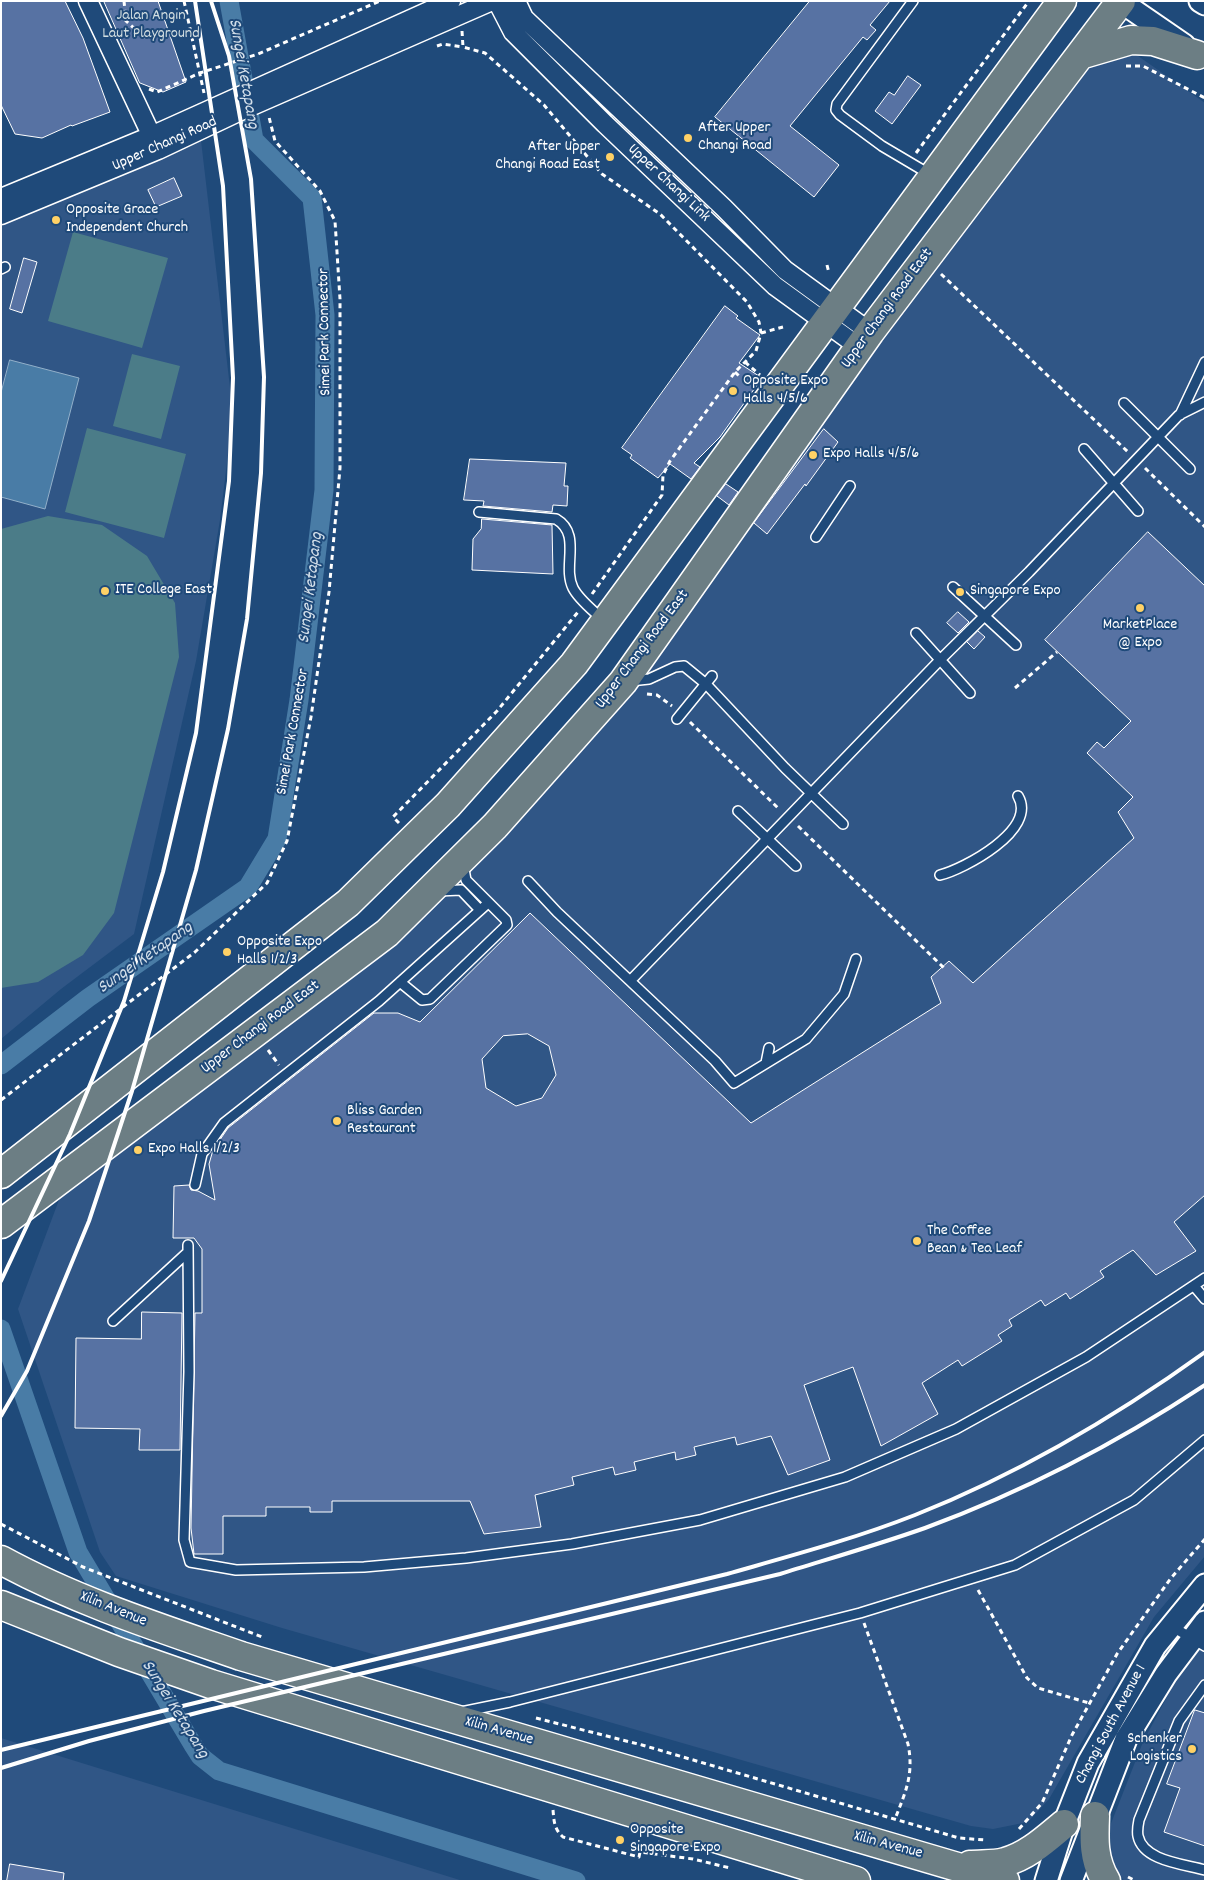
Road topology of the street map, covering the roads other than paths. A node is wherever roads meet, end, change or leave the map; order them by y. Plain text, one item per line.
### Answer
1 (88, 1) edge
2 (451, 1) edge
3 (492, 1) edge
4 (497, 1) edge
5 (516, 1) edge
6 (913, 1) edge
7 (1062, 1) edge
8 (1120, 1) edge
9 (1200, 1) edge
10 (1205, 4) edge
11 (1080, 55) junction
12 (1201, 57) edge
13 (269, 94) junction
14 (155, 143) junction
15 (933, 176) junction
16 (1, 198) edge
17 (1, 215) edge
18 (830, 316) junction
19 (865, 340) junction
20 (1205, 362) edge
21 (1205, 402) edge
22 (1124, 403) dead end
23 (1179, 415) junction
24 (1159, 436) junction
25 (1084, 449) dead end
26 (1190, 469) dead end
27 (1113, 483) junction
28 (850, 486) dead end
29 (1138, 511) dead end
30 (479, 512) dead end
31 (816, 537) dead end
32 (953, 587) dead end
33 (984, 617) junction
34 (605, 622) junction
35 (916, 633) dead end
36 (1016, 645) dead end
37 (940, 660) junction
38 (712, 676) dead end
39 (623, 682) junction
40 (706, 684) junction
41 (970, 693) dead end
42 (677, 719) dead end
43 (812, 793) junction
44 (1018, 796) dead end
45 (738, 811) dead end
46 (843, 824) dead end
47 (767, 839) junction
48 (462, 858) junction
49 (796, 866) dead end
50 (940, 875) dead end
51 (528, 881) dead end
52 (429, 892) junction
53 (488, 903) junction
54 (480, 910) junction
55 (856, 959) dead end
56 (631, 980) junction
57 (400, 982) junction
58 (769, 1048) dead end
59 (766, 1063) junction
60 (1, 1174) edge
61 (195, 1185) dead end
62 (1, 1224) edge
63 (1205, 1279) edge
64 (1194, 1286) junction
65 (1205, 1299) edge
66 (113, 1321) dead end
67 (1205, 1440) edge
68 (1, 1560) edge
69 (1205, 1585) edge
70 (1, 1606) edge
71 (1171, 1626) junction
72 (1201, 1635) edge
73 (1205, 1685) edge
74 (442, 1716) junction
75 (1095, 1816) junction
76 (1064, 1824) junction
77 (962, 1866) junction
78 (1205, 1870) edge
79 (1114, 1876) edge
80 (856, 1881) edge
81 (1005, 1881) edge
82 (1046, 1881) edge
83 (1071, 1881) edge

1 - 14 street
2 - 13 street, Upper Changi Road
3 - 13 street, Upper Changi Road
4 - 18 street, Upper Changi Link
5 - 18 street, Upper Changi Link
6 - 15 lane
7 - 15 main road
8 - 11 main road, Upper Changi Road East
8 - 12 street
9 - 10 street
11 - 12 main road
11 - 19 main road, Upper Changi Road East
13 - 14 street, Upper Changi Road
14 - 16 street, Upper Changi Road
14 - 17 street, Upper Changi Road
15 - 18 main road
18 - 19 street, Upper Changi Link
18 - 34 main road
19 - 39 main road, Upper Changi Road East
20 - 23 lane
21 - 23 lane
22 - 24 lane
23 - 24 lane
24 - 26 lane
24 - 27 lane
25 - 27 lane
27 - 29 lane
27 - 33 lane
28 - 31 lane
30 - 34 lane
32 - 33 lane
33 - 36 lane
33 - 37 lane
34 - 60 main road
35 - 37 lane
37 - 41 lane
37 - 43 lane
38 - 40 lane
39 - 40 lane
39 - 48 main road, Upper Changi Road East
40 - 42 lane
40 - 43 lane
43 - 46 lane
43 - 47 lane
44 - 50 lane
45 - 47 lane
47 - 49 lane
47 - 56 lane
48 - 52 main road, Upper Changi Road East
48 - 53 lane
51 - 56 lane
52 - 54 lane
52 - 62 main road, Upper Changi Road East
53 - 54 lane
53 - 57 lane
54 - 57 lane
55 - 59 lane
56 - 59 lane
57 - 61 lane
58 - 59 lane
63 - 64 lane
64 - 65 lane
64 - 66 lane
67 - 74 lane
68 - 74 main road, Xilin Avenue
69 - 71 street, Changi South Avenue 1
70 - 80 main road
71 - 72 lane
71 - 76 street, Changi South Avenue 1
72 - 75 street, Changi South Avenue 1
73 - 78 lane
74 - 77 main road, Xilin Avenue
75 - 79 main road
75 - 83 street, Changi South Avenue 1
76 - 77 main road
76 - 82 street, Changi South Avenue 1
77 - 81 main road, Xilin Avenue

